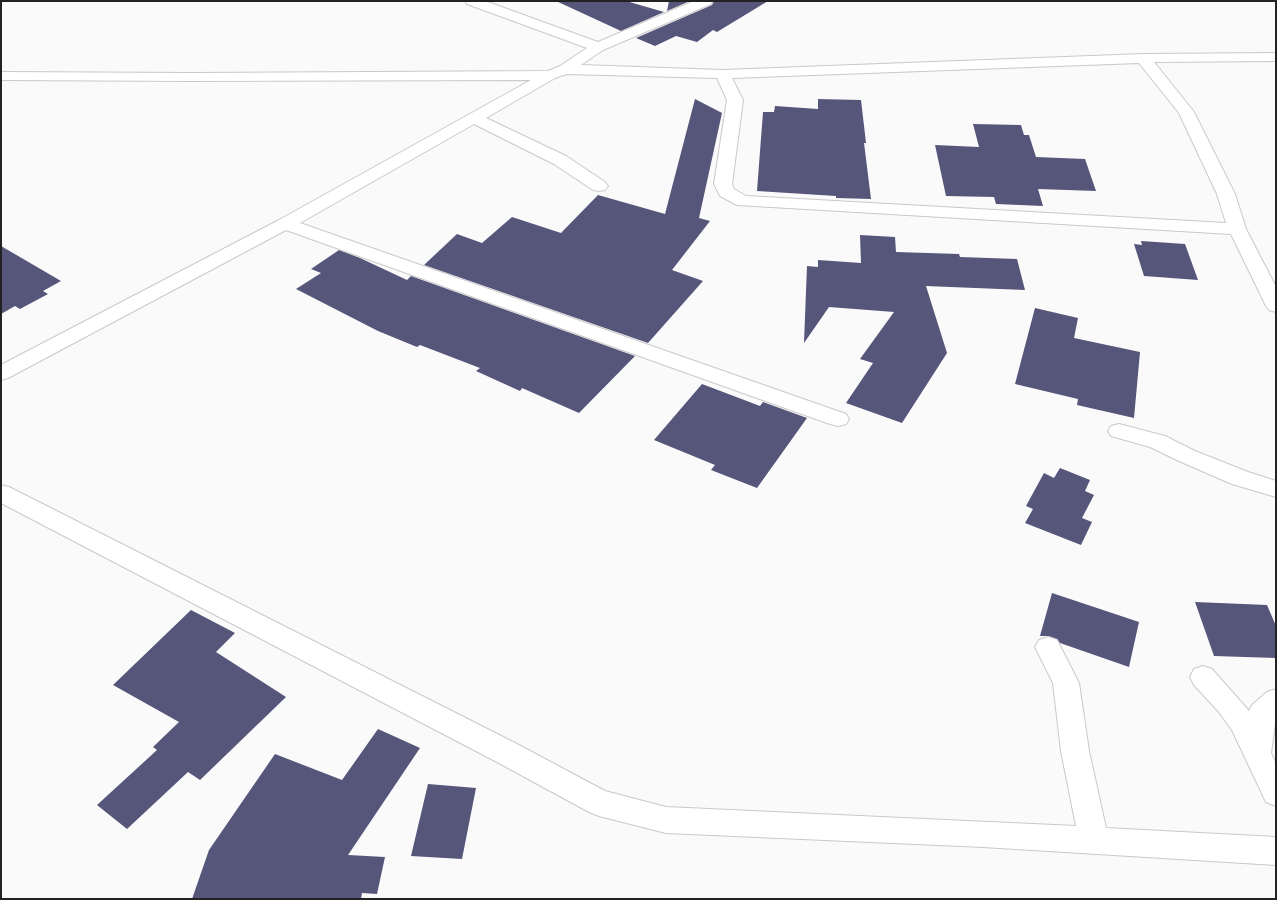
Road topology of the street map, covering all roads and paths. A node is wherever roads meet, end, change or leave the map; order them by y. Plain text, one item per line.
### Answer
1 (472, 1) edge
2 (706, 1) edge
3 (598, 47) junction
4 (1276, 57) edge
5 (1143, 58) junction
6 (557, 72) junction
7 (723, 74) junction
8 (1, 76) edge
9 (474, 118) junction
10 (599, 186) dead end
11 (285, 224) junction
12 (1237, 230) junction
13 (1276, 306) edge
14 (1, 372) edge
15 (838, 419) dead end
16 (1119, 431) dead end
17 (1276, 489) edge
18 (1, 493) edge
19 (1048, 647) dead end
20 (1203, 677) dead end
21 (1276, 700) edge
22 (1257, 752) junction
23 (1276, 793) edge
24 (1094, 841) junction
25 (1276, 851) edge

1 - 3 street
2 - 3 street
3 - 6 street
4 - 5 street
5 - 7 street
5 - 12 street
6 - 7 street
6 - 8 street
6 - 9 street
7 - 12 street
9 - 10 street
9 - 11 street
11 - 14 street
11 - 15 street
12 - 13 street
16 - 17 street
18 - 24 street
19 - 24 street
20 - 22 street
21 - 22 street
22 - 23 street
24 - 25 street

